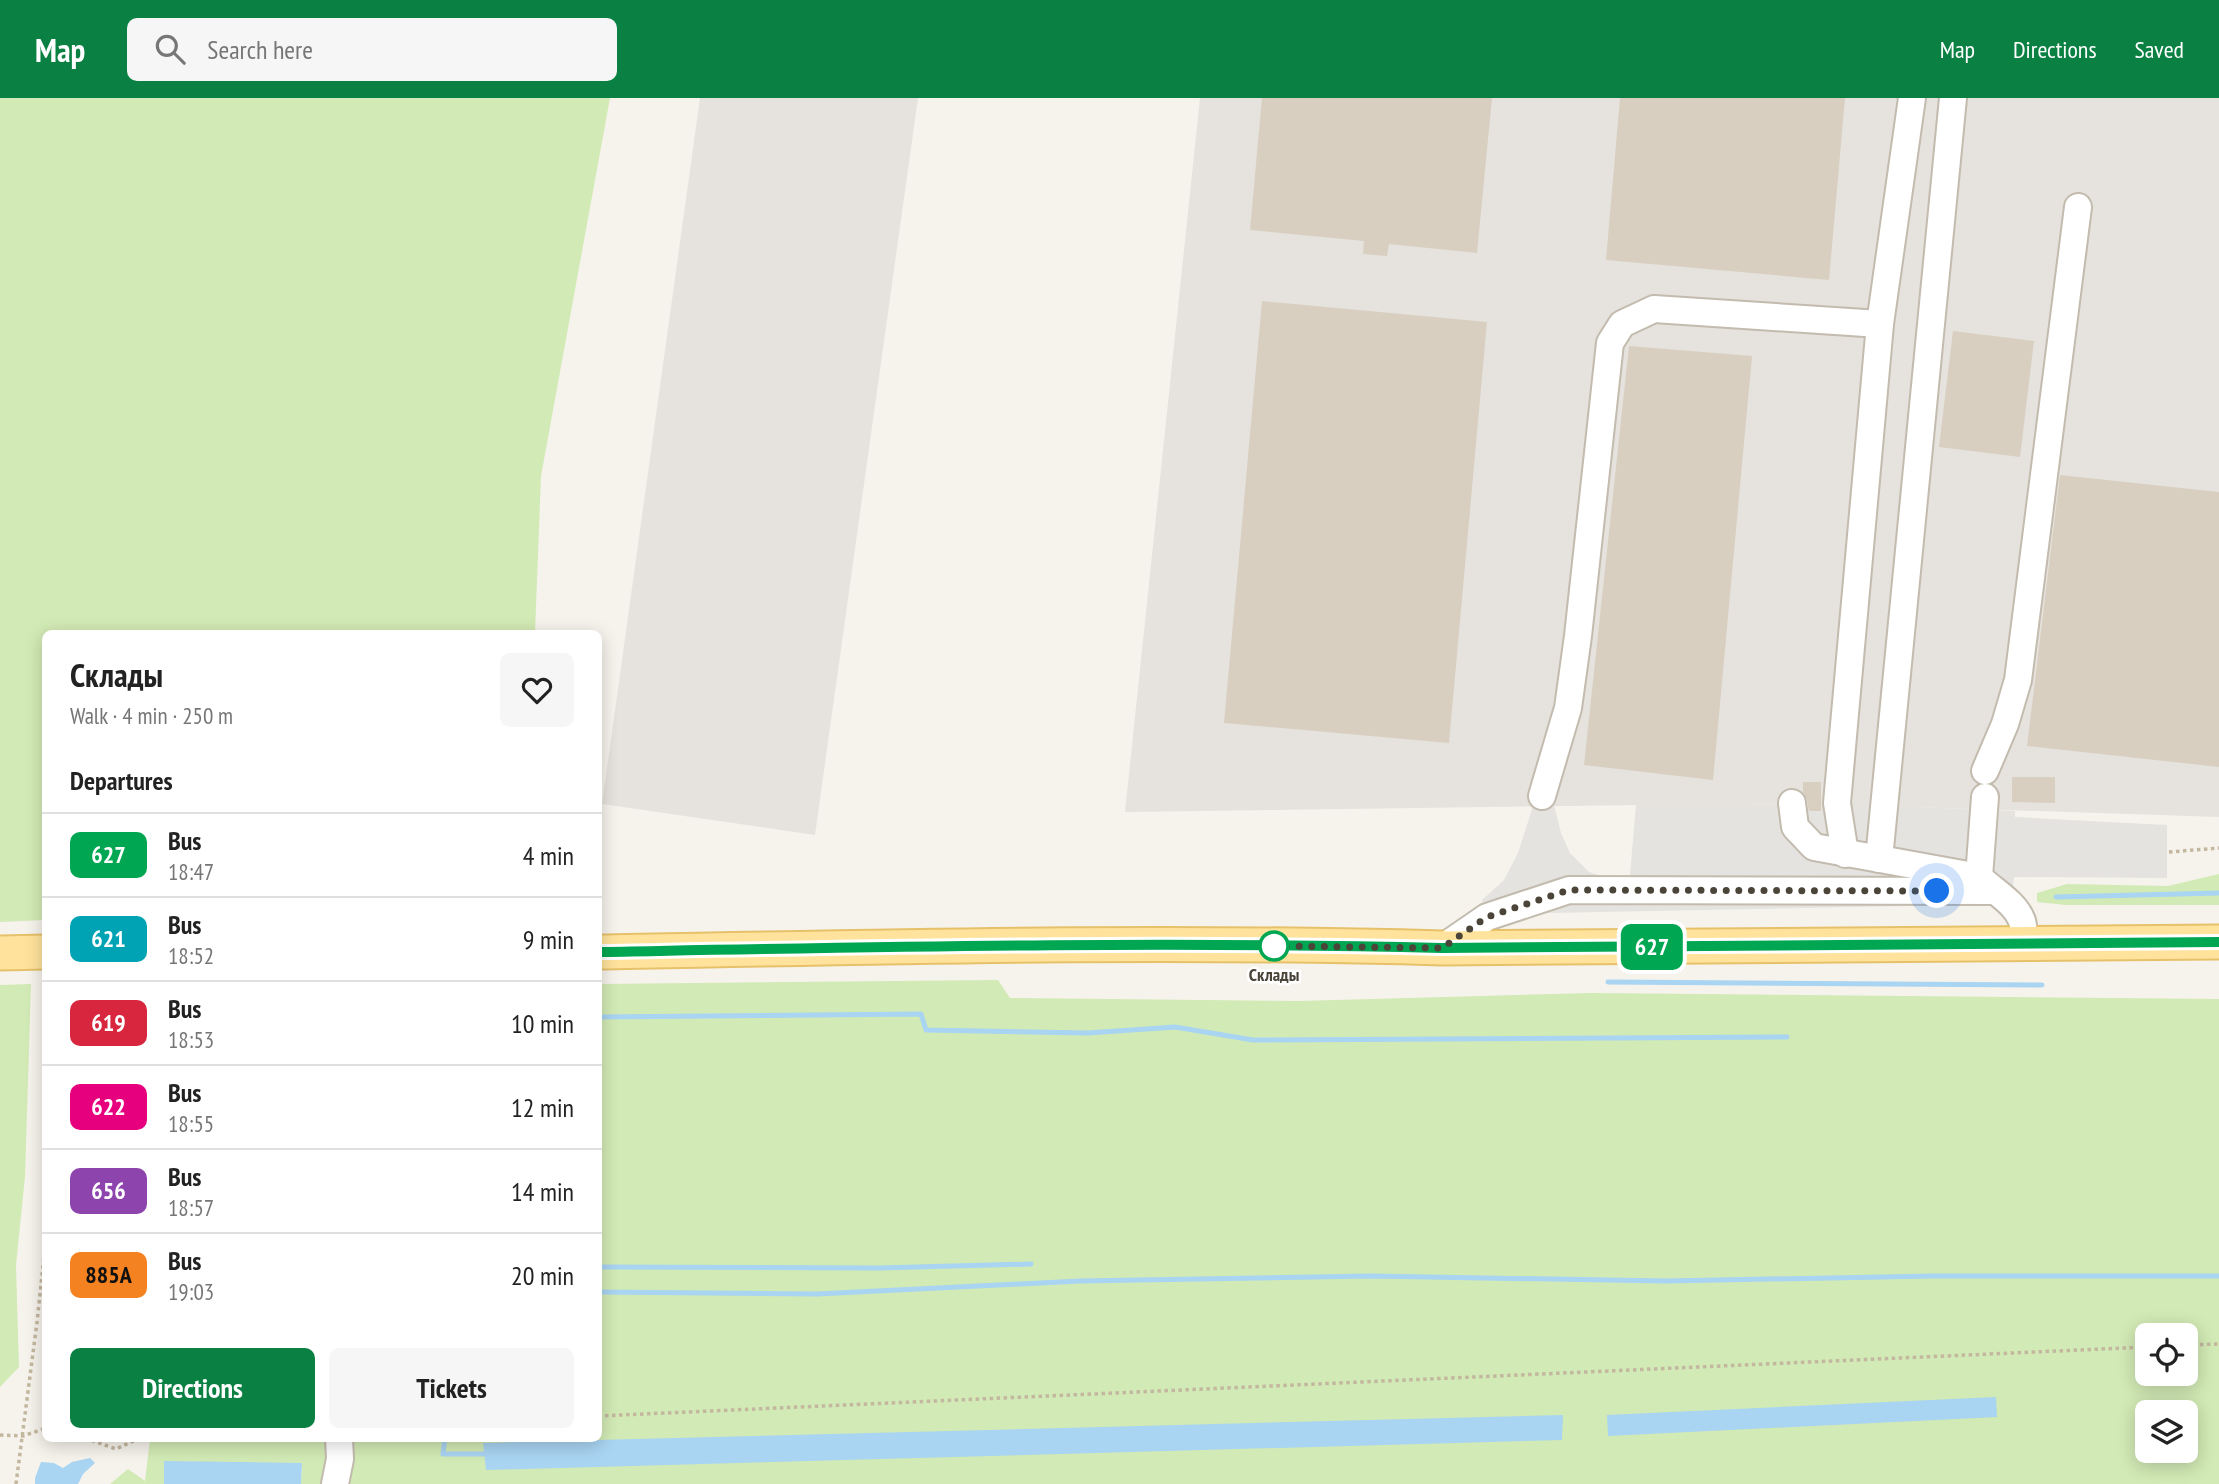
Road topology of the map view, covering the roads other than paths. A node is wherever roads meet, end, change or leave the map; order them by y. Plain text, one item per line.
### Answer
1 (1912, 98) edge
2 (1953, 98) edge
3 (2078, 207) dead end
4 (1880, 324) junction
5 (1985, 771) dead end
6 (1542, 796) dead end
7 (1985, 797) dead end
8 (1793, 803) dead end
9 (1845, 854) junction
10 (1879, 859) junction
11 (1986, 884) junction
12 (2219, 942) edge
13 (2024, 943) junction
14 (1442, 948) junction
15 (42, 952) edge
16 (0, 953) edge
17 (602, 953) edge
18 (339, 1442) edge
19 (335, 1484) edge

1 - 4 lane
2 - 10 lane
3 - 5 lane
4 - 6 lane
4 - 9 lane
7 - 11 lane
8 - 9 lane
9 - 10 lane
10 - 11 lane
11 - 13 lane
11 - 14 lane
12 - 13 main road
13 - 14 main road
14 - 17 main road
15 - 16 main road
18 - 19 lane

